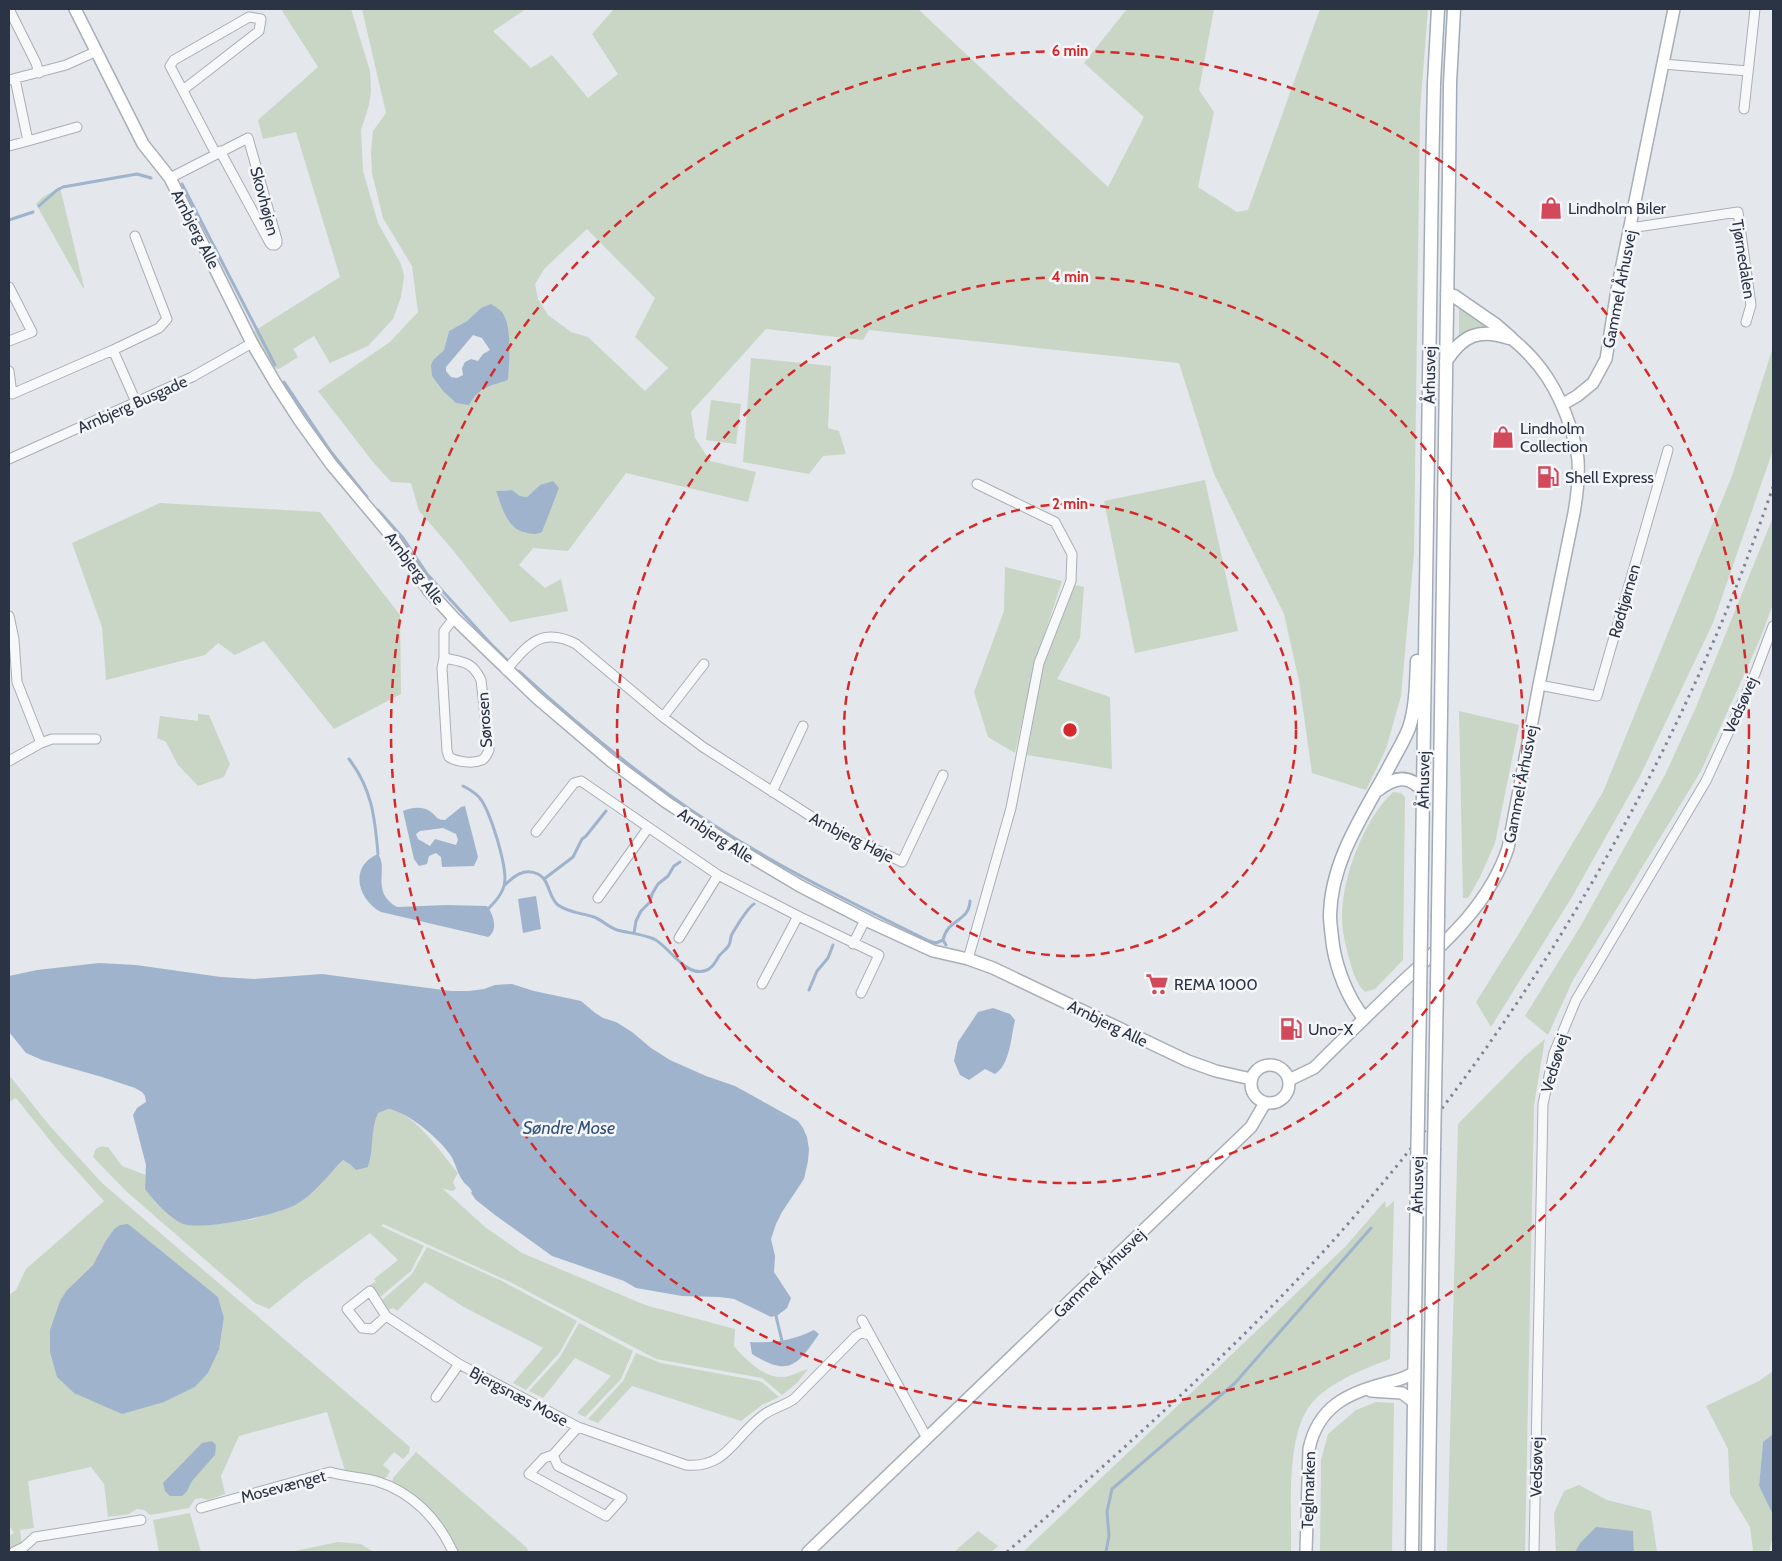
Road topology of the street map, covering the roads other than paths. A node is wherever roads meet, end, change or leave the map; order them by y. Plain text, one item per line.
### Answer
1 (9, 9) edge
2 (75, 9) edge
3 (1438, 9) edge
4 (1454, 9) edge
5 (1674, 9) edge
6 (1755, 9) edge
7 (97, 51) junction
8 (1662, 64) junction
9 (1748, 71) junction
10 (39, 73) junction
11 (12, 79) edge
12 (183, 90) junction
13 (1744, 109) dead end
14 (77, 127) dead end
15 (28, 141) junction
16 (9, 146) edge
17 (218, 152) junction
18 (170, 178) junction
19 (1630, 228) junction
20 (135, 236) dead end
21 (9, 287) edge
22 (1447, 294) junction
23 (1746, 322) dead end
24 (1512, 338) junction
25 (9, 341) edge
26 (252, 343) junction
27 (113, 350) junction
28 (1446, 361) junction
29 (9, 371) edge
30 (136, 402) junction
31 (1563, 404) junction
32 (1668, 450) dead end
33 (9, 459) edge
34 (977, 484) dead end
35 (1426, 558) junction
36 (9, 616) edge
37 (454, 618) junction
38 (1773, 626) edge
39 (444, 658) junction
40 (704, 664) dead end
41 (506, 670) junction
42 (1539, 685) junction
43 (663, 717) junction
44 (803, 726) dead end
45 (96, 739) dead end
46 (41, 743) junction
47 (9, 761) edge
48 (943, 775) dead end
49 (1423, 791) junction
50 (772, 792) junction
51 (1376, 793) junction
52 (648, 828) junction
53 (536, 832) dead end
54 (718, 875) junction
55 (598, 898) dead end
56 (798, 916) junction
57 (865, 920) junction
58 (679, 938) dead end
59 (853, 944) junction
60 (968, 959) junction
61 (762, 984) dead end
62 (861, 993) dead end
63 (1364, 1018) junction
64 (1251, 1079) junction
65 (1289, 1080) junction
66 (1265, 1103) junction
67 (386, 1316) junction
68 (862, 1320) dead end
69 (870, 1335) junction
70 (459, 1364) junction
71 (1414, 1372) junction
72 (1360, 1392) junction
73 (436, 1397) dead end
74 (1414, 1402) junction
75 (578, 1427) junction
76 (927, 1438) junction
77 (553, 1455) junction
78 (201, 1508) dead end
79 (140, 1520) dead end
80 (14, 1552) edge
81 (453, 1552) edge
82 (808, 1552) edge
83 (1306, 1552) edge
84 (1412, 1552) edge
85 (1428, 1552) edge
86 (1534, 1552) edge

1 - 10 street
2 - 7 street, Arnbjerg Alle
3 - 35 main road, Århusvej
4 - 22 main road, Århusvej
5 - 8 street, Gammel Århusvej
6 - 9 street
7 - 10 street
7 - 18 street, Arnbjerg Alle
8 - 9 street
8 - 19 street, Gammel Århusvej
9 - 13 street
10 - 11 street
11 - 15 street
12 - 12 street, Skovhøjen
12 - 17 street, Skovhøjen
14 - 15 street
15 - 16 street
17 - 17 street, Skovhøjen
17 - 18 street, Skovhøjen
18 - 26 street, Arnbjerg Alle
19 - 23 street, Tjørnedalen
19 - 31 street, Gammel Århusvej
20 - 27 street
21 - 25 street
22 - 24 main road
22 - 28 main road, Århusvej
24 - 28 main road
24 - 31 street, Gammel Århusvej
26 - 30 street, Arnbjerg Busgade
26 - 37 street, Arnbjerg Alle
27 - 29 street
27 - 30 street
28 - 85 main road, Århusvej, bridge
30 - 33 street, Arnbjerg Busgade
31 - 42 street, Gammel Århusvej
32 - 42 street, Rødtjørnen
34 - 60 street
35 - 49 main road, Århusvej
35 - 51 main road
36 - 46 street
37 - 39 street, Sørosen
37 - 41 street, Arnbjerg Alle
38 - 86 street, Vedsøvej
39 - 39 street, Sørosen
40 - 43 street
41 - 43 street, Arnbjerg Høje
41 - 57 street, Arnbjerg Alle
42 - 63 street, Gammel Århusvej
43 - 50 street, Arnbjerg Høje
44 - 50 street
45 - 46 street
46 - 47 street
48 - 50 street, Arnbjerg Høje
49 - 51 main road
49 - 71 main road, Århusvej, bridge
51 - 63 main road
52 - 53 street
52 - 54 street
52 - 55 street
54 - 56 street
54 - 58 street
56 - 59 street
56 - 61 street
57 - 59 street
57 - 60 street, Arnbjerg Alle
59 - 62 street
60 - 64 street, Arnbjerg Alle
63 - 65 street, Gammel Århusvej
64 - 65 street
64 - 66 street
65 - 66 street
66 - 76 street, Gammel Århusvej
67 - 67 street, Bjergsnæs Mose
67 - 70 street, Bjergsnæs Mose
68 - 69 street
69 - 75 street, Bjergsnæs Mose
69 - 76 street
70 - 73 street, Bjergsnæs Mose
70 - 75 street, Bjergsnæs Mose
71 - 72 street, Teglmarken
71 - 74 main road, Århusvej
72 - 74 street, Teglmarken
72 - 83 street, Teglmarken
74 - 84 main road, Århusvej
75 - 77 street, Bjergsnæs Mose
76 - 82 street, Gammel Århusvej
77 - 77 street, Bjergsnæs Mose
78 - 81 street, Mosevænget
79 - 80 street

